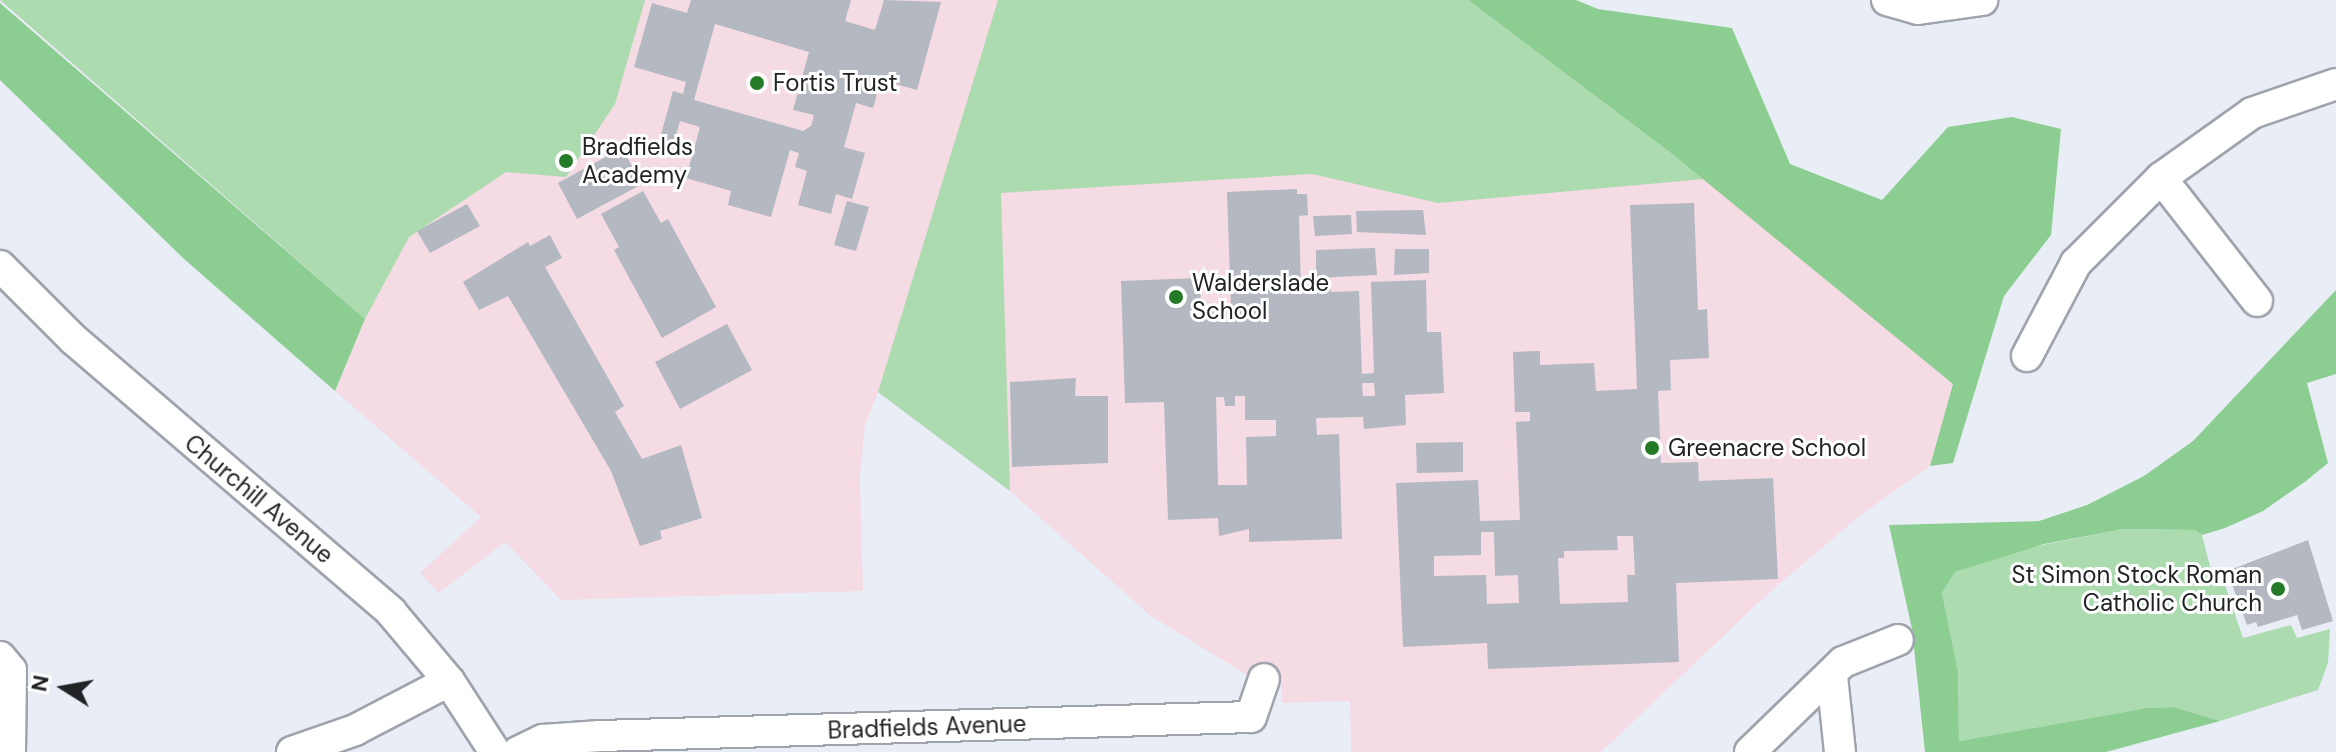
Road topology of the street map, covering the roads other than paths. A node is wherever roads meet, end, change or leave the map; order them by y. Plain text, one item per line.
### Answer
1 (1887, 0) edge
2 (1982, 0) edge
3 (2336, 84) edge
4 (2161, 178) junction
5 (0, 266) edge
6 (2257, 301) dead end
7 (2027, 356) dead end
8 (1898, 640) dead end
9 (0, 657) edge
10 (1832, 676) junction
11 (1264, 679) dead end
12 (449, 681) junction
13 (803, 742) edge
14 (10, 752) edge
15 (292, 752) edge
16 (495, 752) edge
17 (518, 752) edge
18 (1750, 752) edge
19 (1840, 752) edge

1 - 2 street
3 - 4 street
4 - 6 street
4 - 7 street
5 - 12 street, Churchill Avenue
8 - 10 street
9 - 14 street
10 - 18 street
10 - 19 street
11 - 13 street, Bradfields Avenue
12 - 15 street
12 - 16 street, Churchill Avenue
13 - 17 street, Bradfields Avenue

